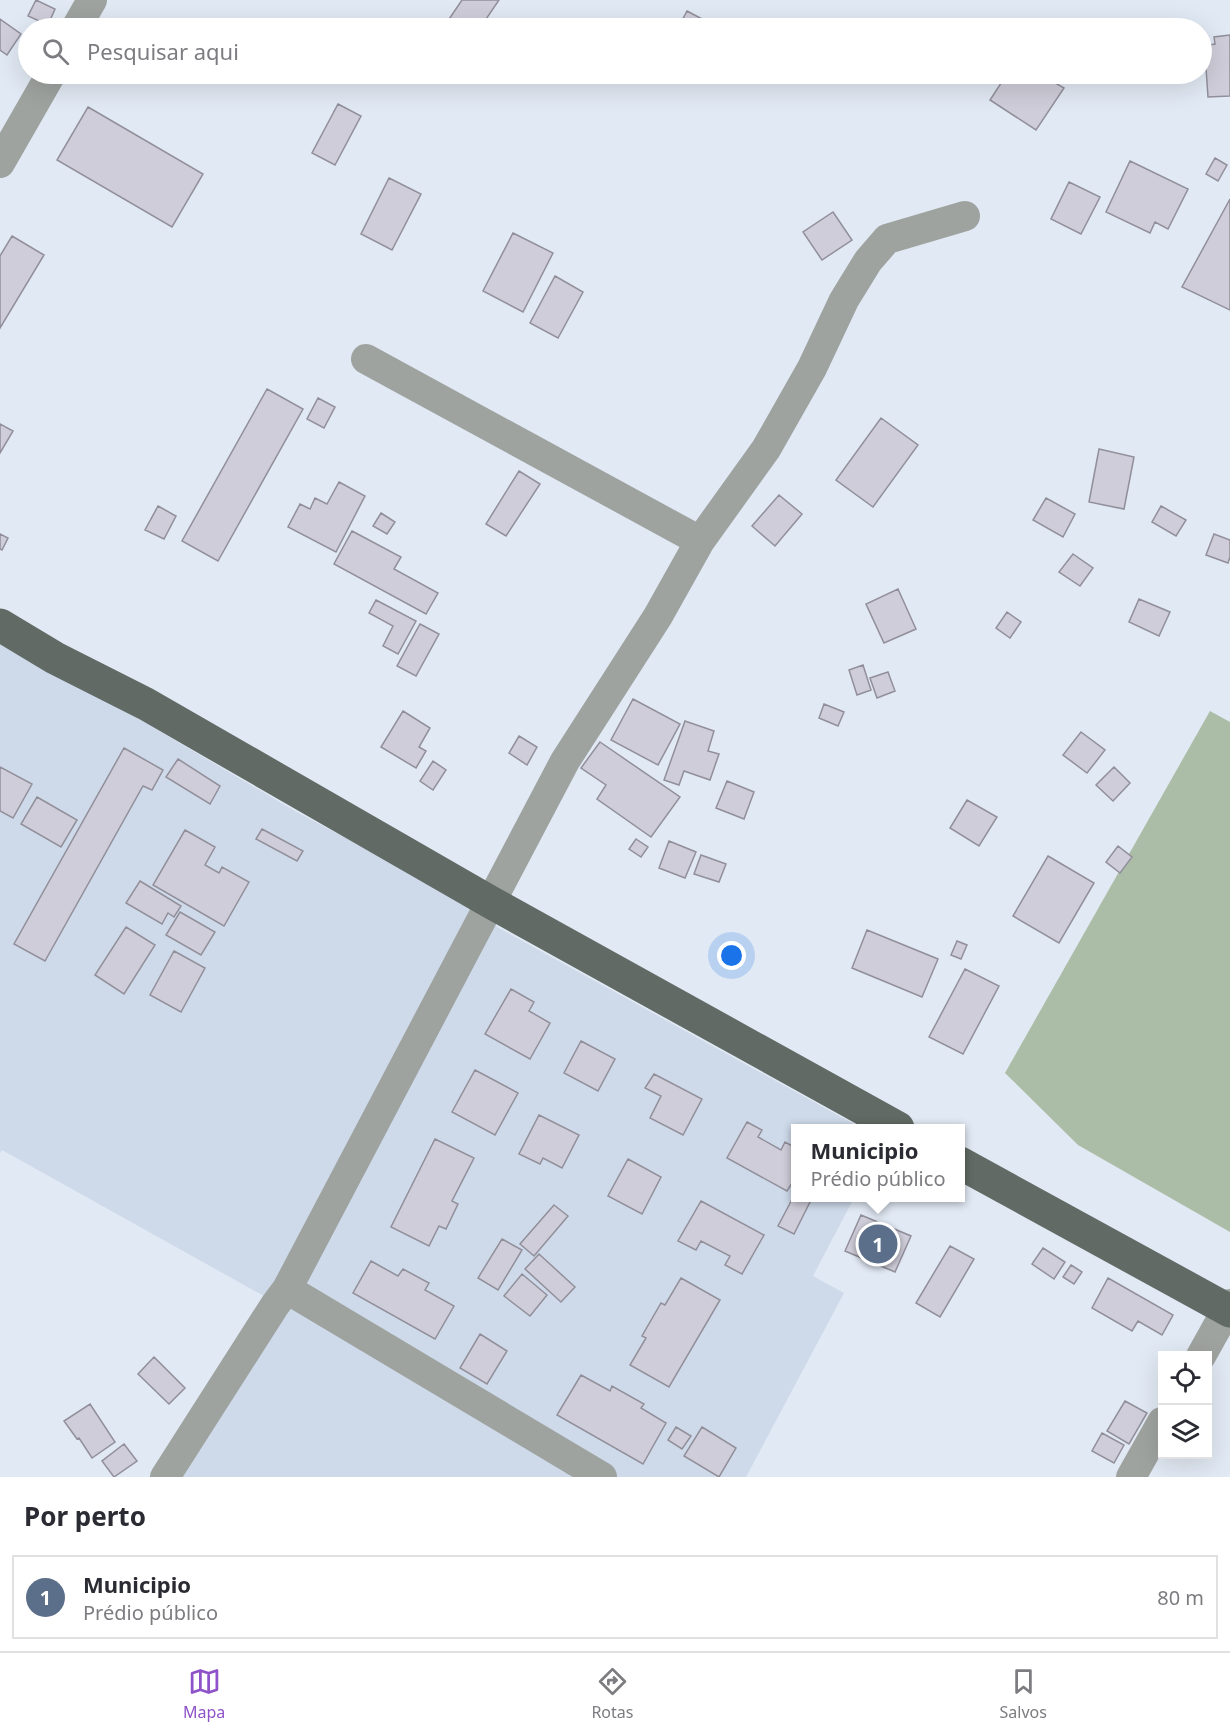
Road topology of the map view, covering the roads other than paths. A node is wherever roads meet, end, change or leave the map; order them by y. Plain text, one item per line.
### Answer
1 (92, 0) edge
2 (82, 18) edge
3 (45, 84) edge
4 (0, 163) edge
5 (965, 216) dead end
6 (366, 359) dead end
7 (700, 541) junction
8 (0, 625) edge
9 (492, 903) junction
10 (891, 1124) edge
11 (965, 1166) edge
12 (286, 1289) junction
13 (1229, 1308) edge
14 (1204, 1351) edge
15 (1158, 1429) edge
16 (165, 1477) edge
17 (602, 1477) edge
18 (1131, 1477) edge

1 - 2 street
3 - 4 street
5 - 7 street
6 - 7 street
7 - 9 street
8 - 9 main road
9 - 10 main road
9 - 12 street
11 - 13 main road
12 - 16 street
12 - 17 street
13 - 14 street
15 - 18 street

